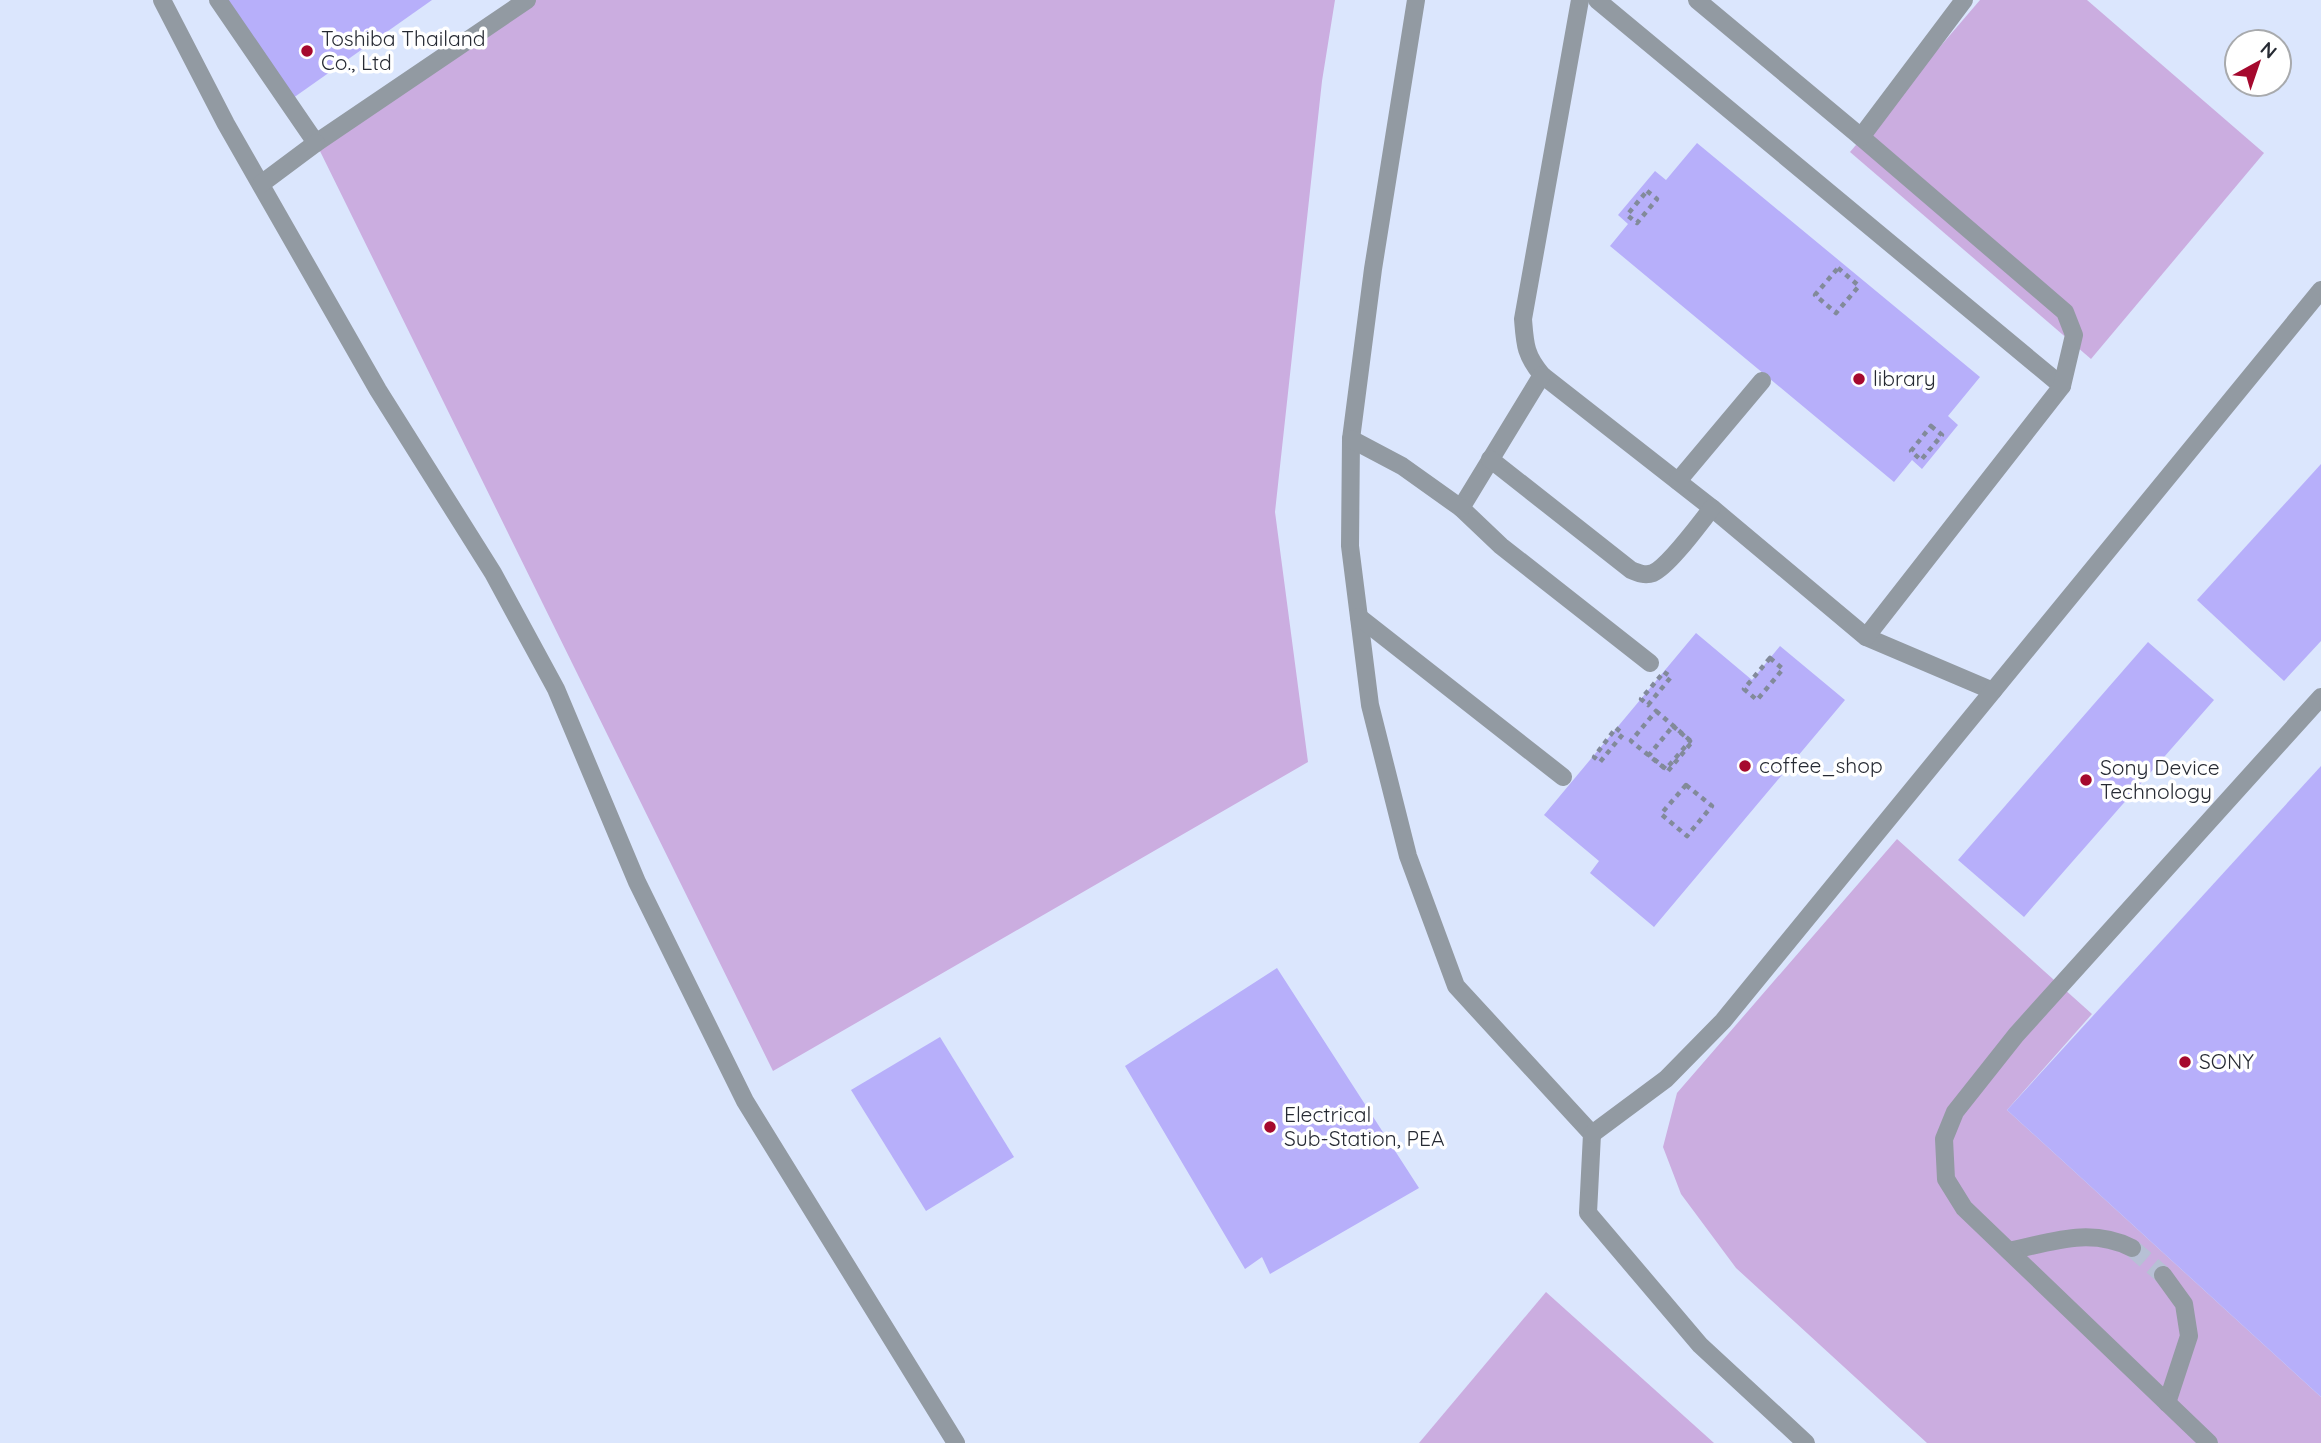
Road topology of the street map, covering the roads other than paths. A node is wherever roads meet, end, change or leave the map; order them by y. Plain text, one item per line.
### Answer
1 (162, 0) edge
2 (218, 0) edge
3 (527, 0) edge
4 (1416, 0) edge
5 (1580, 0) edge
6 (1597, 0) edge
7 (1697, 0) edge
8 (1964, 0) edge
9 (1861, 137) junction
10 (316, 143) junction
11 (261, 184) junction
12 (2321, 290) edge
13 (1542, 375) junction
14 (1762, 381) dead end
15 (2062, 386) junction
16 (1351, 439) junction
17 (1490, 458) junction
18 (1678, 481) junction
19 (1461, 508) junction
20 (1713, 508) junction
21 (1359, 617) junction
22 (1866, 637) junction
23 (1650, 663) dead end
24 (1993, 691) junction
25 (2321, 697) edge
26 (1563, 777) dead end
27 (1592, 1134) junction
28 (2132, 1248) tunnel mouth
29 (2009, 1251) junction
30 (2163, 1275) tunnel mouth
31 (2167, 1403) junction
32 (956, 1443) edge
33 (1806, 1443) edge
34 (2208, 1443) edge

1 - 11 street
2 - 10 street
3 - 10 street
4 - 16 street
5 - 13 street
6 - 15 street
7 - 9 street
8 - 9 street
9 - 15 street
10 - 11 street
11 - 32 street
12 - 24 street
13 - 17 street
13 - 18 street
14 - 18 street
15 - 22 street
16 - 19 street
16 - 21 street
17 - 19 street
17 - 20 street
18 - 20 street
19 - 23 street
20 - 22 street
21 - 26 street
21 - 27 street
22 - 24 street
24 - 27 street
25 - 29 street
27 - 33 street
28 - 29 street
29 - 31 street
30 - 31 street
31 - 34 street

